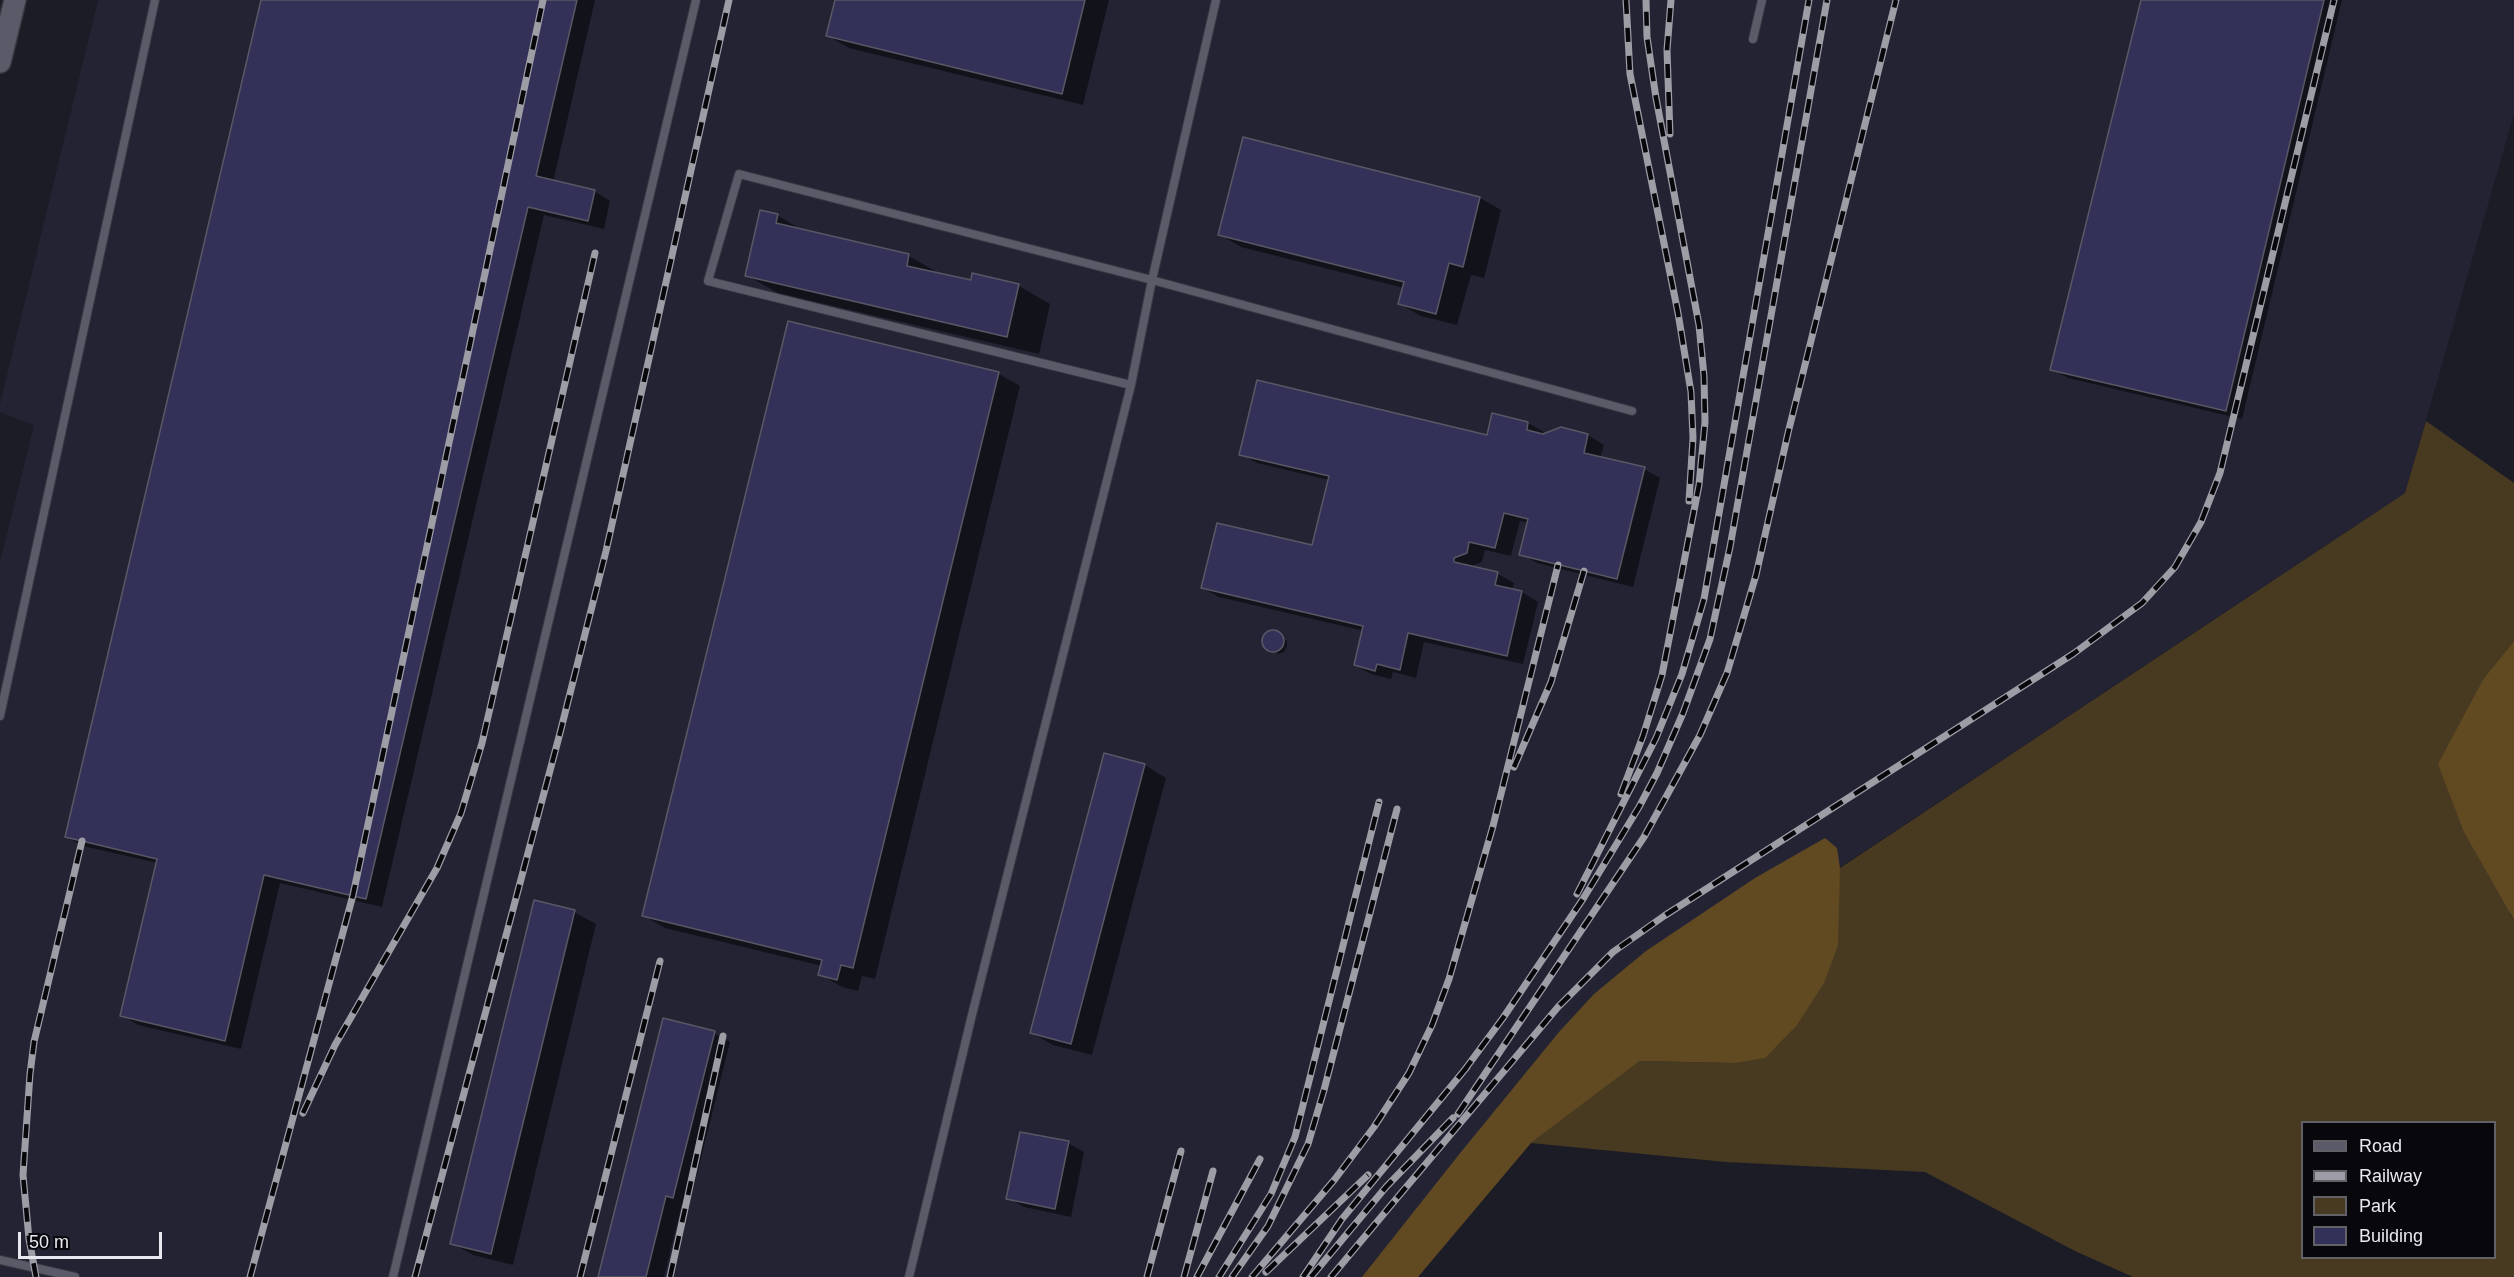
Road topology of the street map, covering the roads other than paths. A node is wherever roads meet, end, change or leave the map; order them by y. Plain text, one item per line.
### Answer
1 (15, 0) edge
2 (154, 0) edge
3 (696, 0) edge
4 (1216, 0) edge
5 (1762, 0) edge
6 (1753, 39) dead end
7 (0, 62) edge
8 (1152, 280) junction
9 (1131, 385) junction
10 (1632, 411) dead end
11 (0, 716) edge
12 (0, 1260) edge
13 (75, 1277) edge
14 (393, 1277) edge
15 (909, 1277) edge

1 - 7 main road
2 - 11 lane
3 - 14 lane
4 - 8 lane
5 - 6 lane
8 - 9 lane
8 - 9 lane
8 - 10 lane
9 - 15 lane
12 - 13 lane

